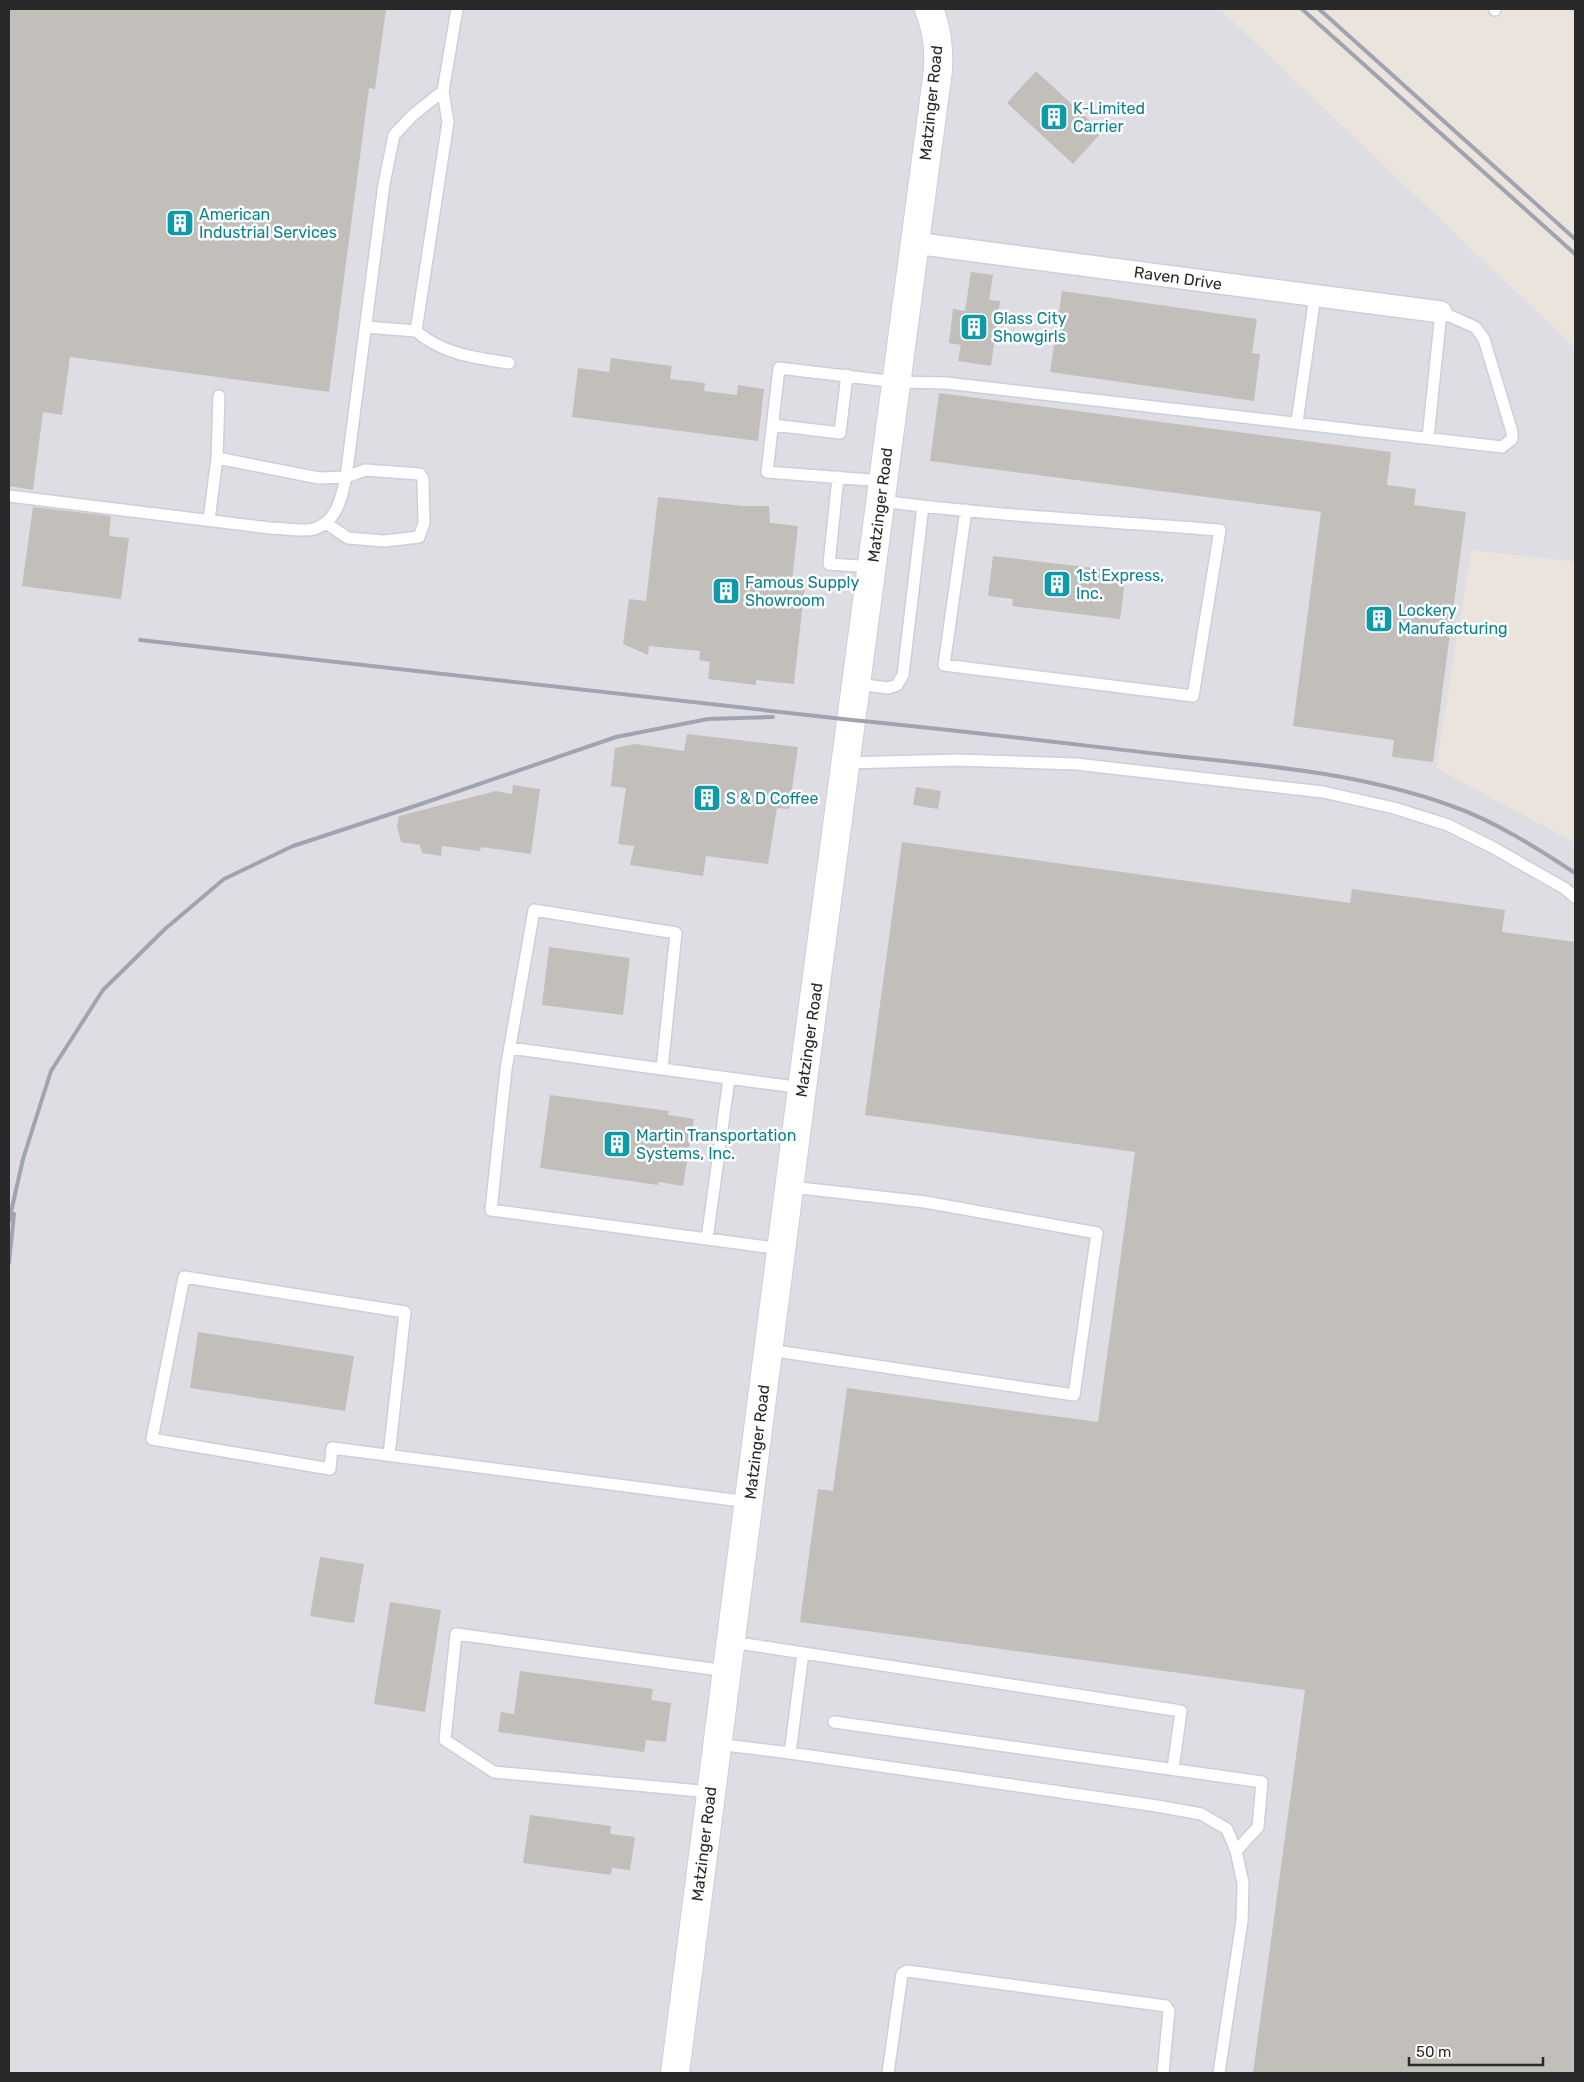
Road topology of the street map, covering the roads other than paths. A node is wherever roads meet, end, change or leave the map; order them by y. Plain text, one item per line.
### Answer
1 (457, 9) edge
2 (929, 9) edge
3 (443, 90) junction
4 (914, 243) junction
5 (1315, 296) junction
6 (1441, 312) junction
7 (366, 327) junction
8 (416, 331) junction
9 (509, 363) dead end
10 (847, 375) junction
11 (896, 382) junction
12 (218, 396) dead end
13 (1297, 422) junction
14 (773, 425) junction
15 (1428, 438) junction
16 (217, 458) junction
17 (346, 477) junction
18 (838, 478) junction
19 (882, 491) junction
20 (9, 496) edge
21 (922, 506) junction
22 (966, 510) junction
23 (209, 520) junction
24 (326, 522) junction
25 (872, 566) junction
26 (856, 684) junction
27 (846, 763) junction
28 (1575, 897) edge
29 (510, 1048) junction
30 (662, 1069) junction
31 (729, 1079) junction
32 (802, 1088) junction
33 (791, 1187) junction
34 (707, 1239) junction
35 (782, 1249) junction
36 (768, 1350) junction
37 (389, 1455) junction
38 (749, 1502) junction
39 (732, 1642) junction
40 (803, 1654) junction
41 (727, 1671) junction
42 (834, 1722) dead end
43 (717, 1744) junction
44 (790, 1753) junction
45 (1173, 1769) junction
46 (711, 1792) junction
47 (1236, 1851) junction
48 (674, 2073) edge
49 (888, 2073) edge
50 (1163, 2073) edge
51 (1219, 2073) edge

1 - 3 lane
2 - 4 street, Matzinger Road
3 - 7 lane
3 - 8 lane
4 - 5 street, Raven Drive
4 - 11 street, Matzinger Road
5 - 6 street, Raven Drive
5 - 13 lane
6 - 15 lane
6 - 15 lane
7 - 8 lane
7 - 17 lane
8 - 9 lane
10 - 11 lane
10 - 14 lane
10 - 14 lane
11 - 13 lane
11 - 19 street, Matzinger Road
12 - 16 lane
13 - 15 lane
14 - 18 lane
16 - 17 lane
16 - 23 lane
17 - 24 lane
17 - 24 lane
18 - 19 lane
18 - 25 lane
19 - 21 lane
19 - 25 street, Matzinger Road
20 - 23 lane
21 - 22 lane
21 - 26 lane
22 - 22 lane
23 - 24 lane
25 - 26 street, Matzinger Road
26 - 27 street, Matzinger Road
27 - 28 lane
27 - 32 street, Matzinger Road
29 - 30 lane
29 - 30 lane
29 - 34 lane
30 - 31 lane
31 - 32 lane
31 - 34 lane
32 - 33 street, Matzinger Road
33 - 35 street, Matzinger Road
33 - 36 lane
34 - 35 lane
35 - 36 street, Matzinger Road
36 - 38 street, Matzinger Road
37 - 37 lane
37 - 38 lane
38 - 39 street, Matzinger Road
39 - 40 lane
39 - 41 street, Matzinger Road
40 - 44 lane
40 - 45 lane
41 - 43 street, Matzinger Road
41 - 46 lane
42 - 45 lane
43 - 44 lane
43 - 46 street, Matzinger Road
44 - 47 lane
45 - 47 lane
46 - 48 street, Matzinger Road
47 - 51 lane
49 - 50 lane

